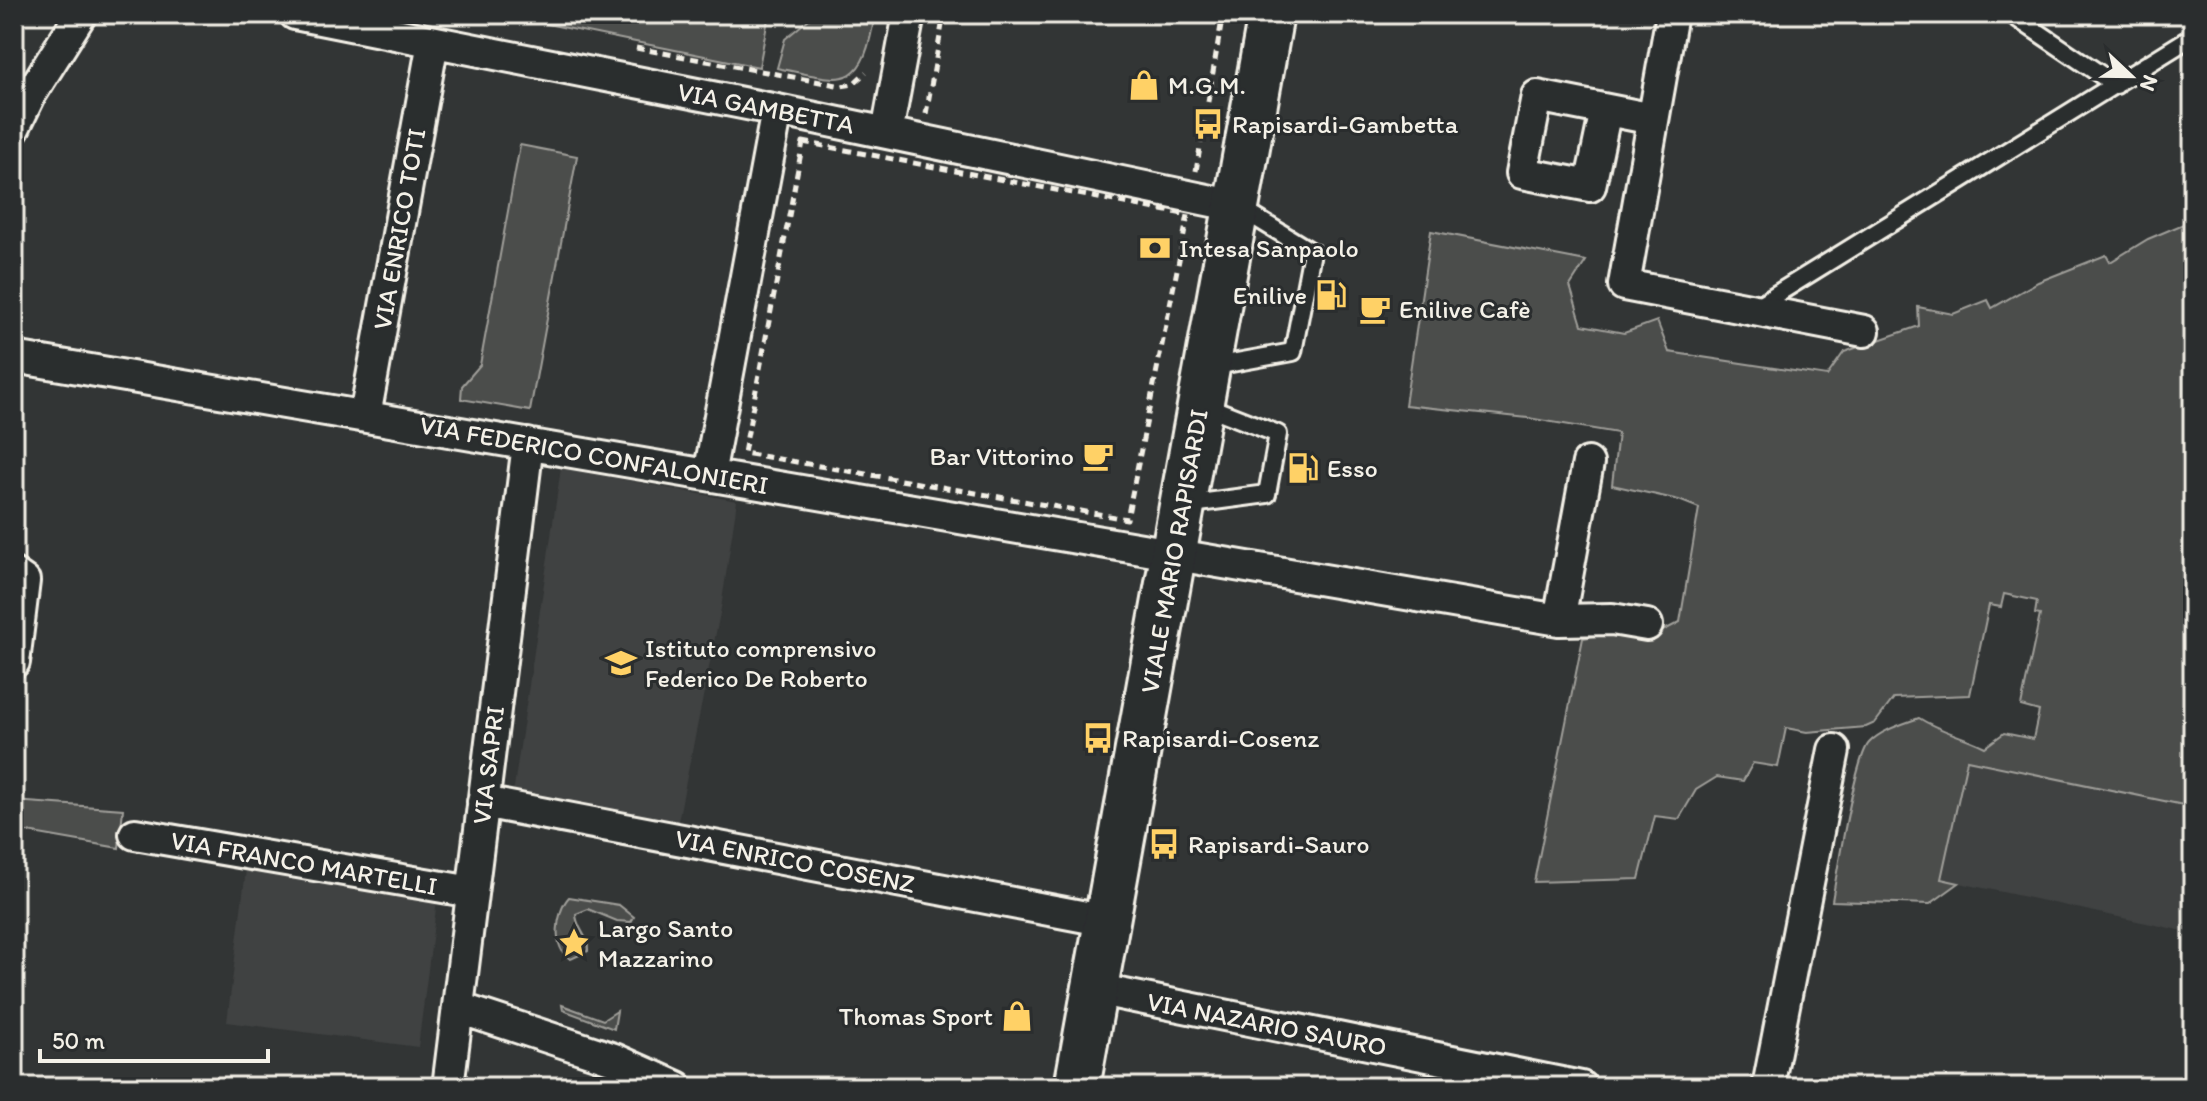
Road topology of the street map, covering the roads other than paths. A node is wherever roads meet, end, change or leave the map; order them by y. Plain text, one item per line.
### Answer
1 (81, 14) edge
2 (295, 14) edge
3 (909, 14) edge
4 (1271, 14) edge
5 (1672, 14) edge
6 (2011, 14) edge
7 (2193, 36) edge
8 (433, 42) junction
9 (2116, 85) junction
10 (777, 110) junction
11 (1606, 110) dead end
12 (1653, 119) junction
13 (14, 128) edge
14 (887, 133) junction
15 (1236, 206) junction
16 (1754, 308) junction
17 (1864, 331) dead end
18 (14, 357) edge
19 (1204, 386) junction
20 (365, 416) junction
21 (528, 444) junction
22 (1588, 463) dead end
23 (709, 475) junction
24 (1182, 505) junction
25 (1173, 554) junction
26 (14, 574) edge
27 (1559, 620) junction
28 (1647, 625) dead end
29 (14, 662) edge
30 (1834, 750) dead end
31 (483, 802) junction
32 (135, 834) dead end
33 (472, 892) junction
34 (1107, 921) junction
35 (1095, 989) junction
36 (459, 1008) junction
37 (1574, 1086) edge
38 (448, 1087) edge
39 (677, 1087) edge
40 (1077, 1087) edge
41 (1768, 1087) edge

1 - 13 street
2 - 8 street, VIA GAMBETTA
3 - 14 street
4 - 15 main road, VIALE MARIO RAPISARDI
5 - 12 street
6 - 9 lane
7 - 9 lane
8 - 10 street, VIA GAMBETTA
8 - 20 street, VIA ENRICO TOTI
9 - 16 lane
10 - 14 street, VIA GAMBETTA
10 - 23 street
11 - 12 street
12 - 16 street
14 - 15 street, VIA GAMBETTA
15 - 19 main road, VIALE MARIO RAPISARDI
15 - 19 lane
16 - 17 street
18 - 20 street, VIA FEDERICO CONFALONIERI
19 - 24 main road, VIALE MARIO RAPISARDI
19 - 24 lane
20 - 21 street, VIA FEDERICO CONFALONIERI
21 - 23 street, VIA FEDERICO CONFALONIERI
21 - 31 street, VIA SAPRI
22 - 27 street
23 - 25 street, VIA FEDERICO CONFALONIERI
24 - 25 main road, VIALE MARIO RAPISARDI
25 - 27 street, VIA FEDERICO CONFALONIERI
25 - 34 main road, VIALE MARIO RAPISARDI
26 - 29 street
27 - 28 street, VIA FEDERICO CONFALONIERI
30 - 41 street
31 - 33 street, VIA SAPRI
31 - 34 street, VIA ENRICO COSENZ
32 - 33 street, VIA FRANCO MARTELLI
33 - 36 street, VIA SAPRI
34 - 35 main road, VIALE MARIO RAPISARDI
35 - 37 street, VIA NAZARIO SAURO
35 - 40 main road, VIALE MARIO RAPISARDI
36 - 38 street, VIA SAPRI
36 - 39 street

